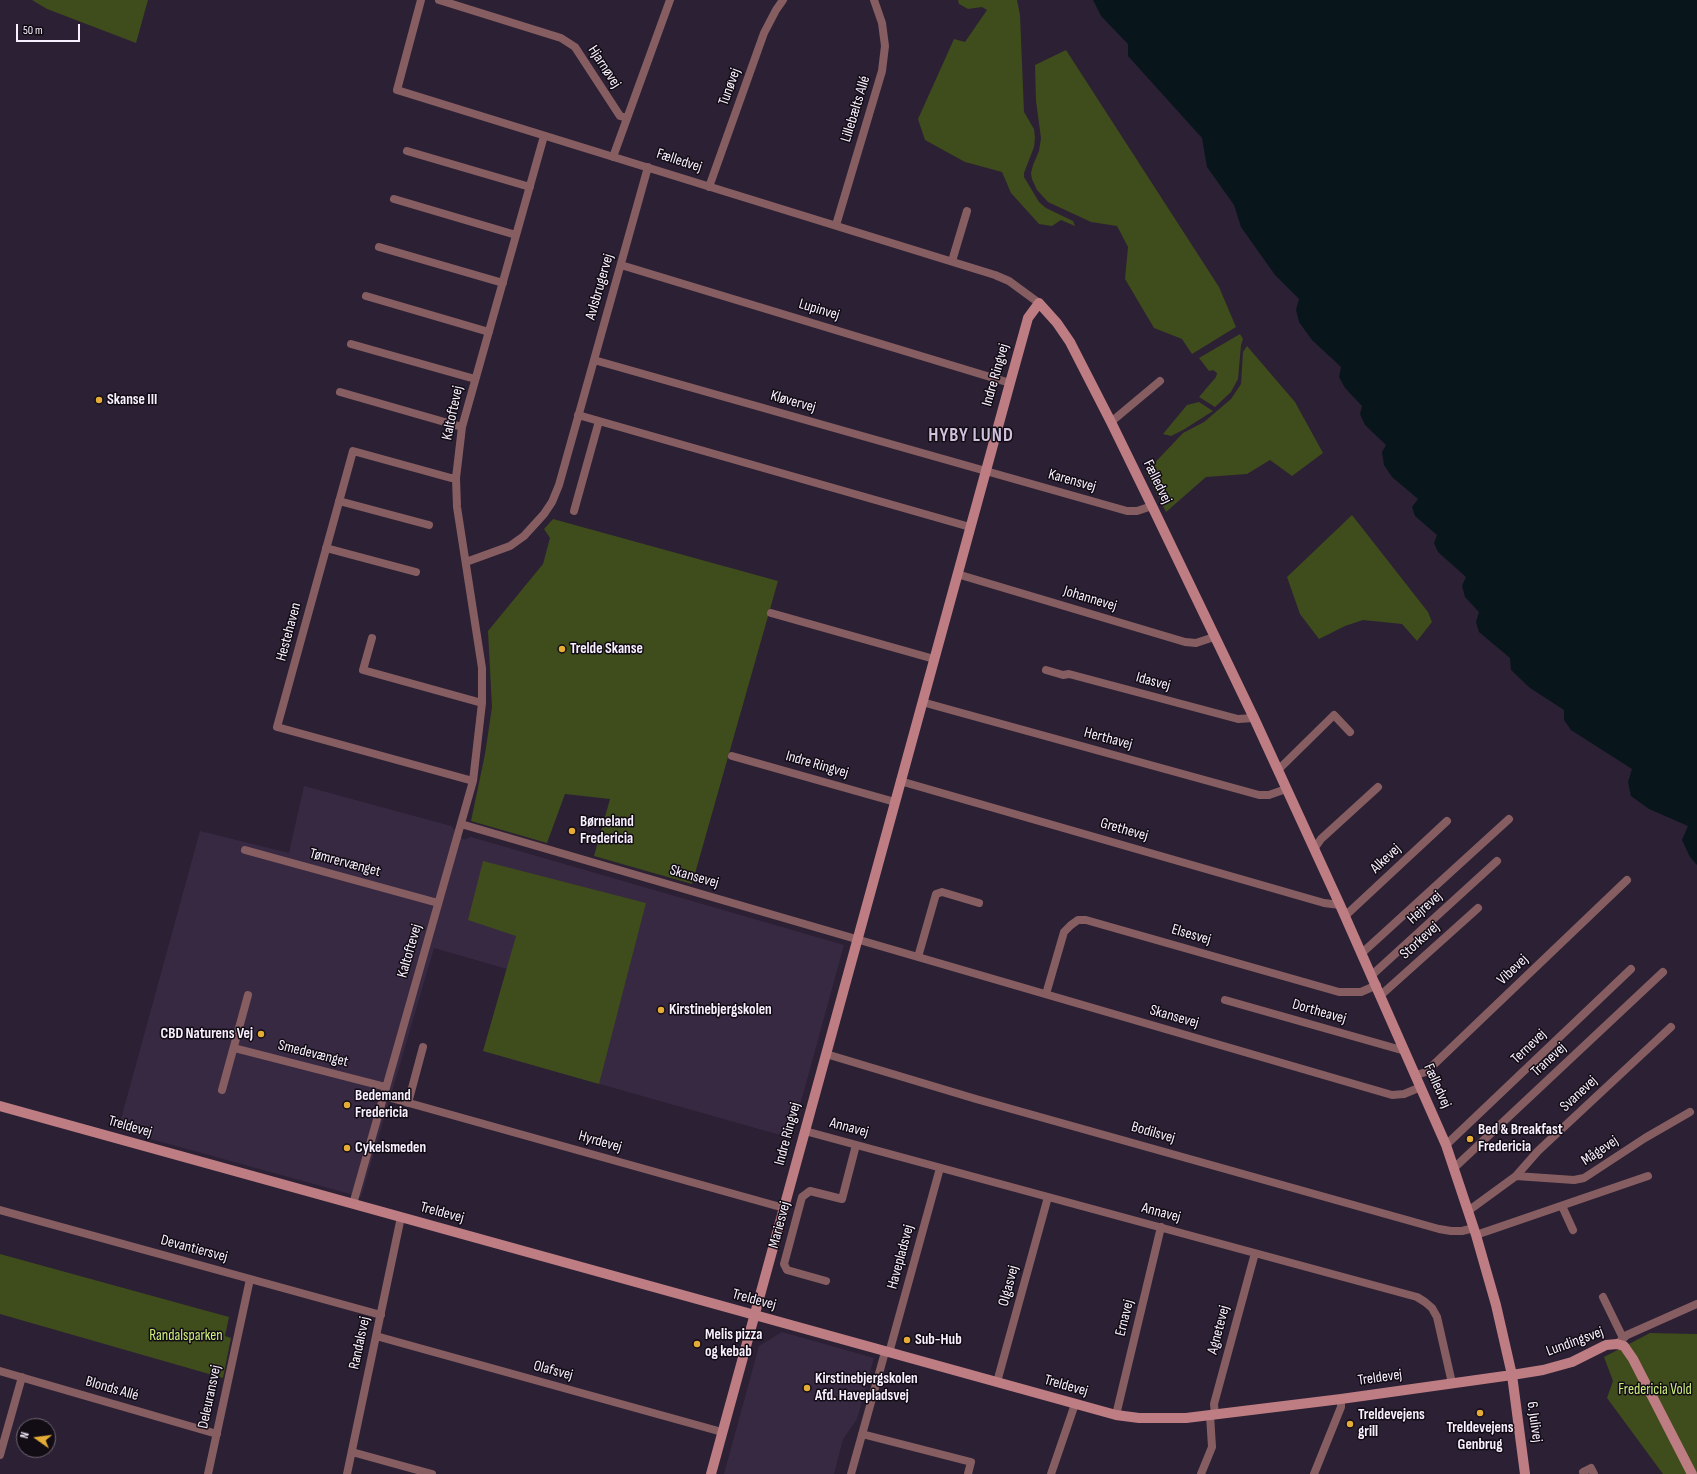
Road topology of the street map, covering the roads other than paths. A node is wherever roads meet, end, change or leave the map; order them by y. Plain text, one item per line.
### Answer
1 (421, 0) edge
2 (439, 0) edge
3 (670, 0) edge
4 (783, 0) edge
5 (874, 0) edge
6 (627, 118) junction
7 (544, 136) junction
8 (407, 151) dead end
9 (613, 157) junction
10 (648, 167) junction
11 (530, 187) junction
12 (709, 187) junction
13 (394, 199) dead end
14 (966, 211) dead end
15 (836, 225) junction
16 (516, 235) junction
17 (379, 247) dead end
18 (952, 261) junction
19 (621, 265) junction
20 (502, 283) junction
21 (366, 296) dead end
22 (1039, 303) junction
23 (489, 332) junction
24 (351, 344) dead end
25 (594, 360) junction
26 (475, 379) junction
27 (1160, 381) dead end
28 (1010, 383) junction
29 (340, 392) dead end
30 (578, 415) junction
31 (599, 421) junction
32 (1112, 422) junction
33 (462, 427) junction
34 (985, 471) junction
35 (456, 478) junction
36 (339, 501) junction
37 (1152, 506) junction
38 (574, 511) dead end
39 (429, 525) dead end
40 (970, 527) junction
41 (326, 548) junction
42 (466, 562) junction
43 (416, 572) dead end
44 (957, 574) junction
45 (771, 613) dead end
46 (1214, 637) junction
47 (372, 638) dead end
48 (934, 659) junction
49 (1046, 670) dead end
50 (922, 702) junction
51 (482, 703) junction
52 (1254, 718) junction
53 (1350, 732) dead end
54 (732, 756) dead end
55 (1278, 770) junction
56 (473, 781) junction
57 (900, 781) junction
58 (1378, 787) dead end
59 (1286, 789) junction
60 (895, 802) junction
61 (1509, 819) dead end
62 (1447, 821) dead end
63 (461, 824) junction
64 (1314, 849) junction
65 (245, 850) dead end
66 (1497, 861) dead end
67 (1627, 880) dead end
68 (979, 902) dead end
69 (438, 903) junction
70 (1340, 905) junction
71 (1478, 908) dead end
72 (1345, 916) junction
73 (857, 939) junction
74 (1362, 953) junction
75 (918, 957) junction
76 (1632, 969) dead end
77 (1663, 972) dead end
78 (1372, 975) junction
79 (1377, 985) junction
80 (1046, 994) junction
81 (248, 995) dead end
82 (1381, 995) junction
83 (1225, 1000) dead end
84 (1672, 1027) dead end
85 (423, 1047) dead end
86 (234, 1048) junction
87 (1405, 1051) junction
88 (826, 1054) junction
89 (1416, 1075) junction
90 (386, 1087) junction
91 (1421, 1087) junction
92 (222, 1090) dead end
93 (384, 1096) junction
94 (408, 1103) junction
95 (0, 1106) edge
96 (1690, 1112) dead end
97 (805, 1131) junction
98 (856, 1145) junction
99 (1446, 1145) junction
100 (940, 1168) junction
101 (1454, 1168) junction
102 (1516, 1176) junction
103 (1648, 1176) dead end
104 (1048, 1197) junction
105 (353, 1204) junction
106 (1562, 1206) junction
107 (784, 1208) junction
108 (0, 1210) edge
109 (1468, 1211) junction
110 (401, 1217) junction
111 (1161, 1227) junction
112 (1573, 1230) dead end
113 (1475, 1231) junction
114 (1255, 1253) junction
115 (250, 1279) junction
116 (826, 1281) dead end
117 (1603, 1297) dead end
118 (1697, 1304) edge
119 (381, 1315) junction
120 (755, 1315) junction
121 (376, 1336) junction
122 (1620, 1341) junction
123 (887, 1352) junction
124 (0, 1371) edge
125 (1512, 1375) junction
126 (22, 1377) junction
127 (997, 1382) junction
128 (1452, 1383) junction
129 (1341, 1399) junction
130 (1074, 1404) junction
131 (1116, 1415) junction
132 (1212, 1415) junction
133 (722, 1432) junction
134 (217, 1434) junction
135 (862, 1434) junction
136 (352, 1452) junction
137 (0, 1455) edge
138 (1583, 1472) dead end
139 (208, 1474) edge
140 (347, 1474) edge
141 (432, 1474) edge
142 (711, 1474) edge
143 (851, 1474) edge
144 (968, 1474) edge
145 (1052, 1474) edge
146 (1201, 1474) edge
147 (1314, 1474) edge
148 (1525, 1474) edge
149 (1594, 1474) edge
150 (1692, 1474) edge

1 - 7 street, Fælledvej
2 - 6 street, Hjarnøvej
3 - 6 street
4 - 12 street, Tunøvej
5 - 15 street, Lillebælts Allé
6 - 9 street
7 - 9 street, Fælledvej
7 - 11 street, Kaltoftevej
8 - 11 street
9 - 10 street, Fælledvej
10 - 12 street, Fælledvej
10 - 19 street, Avlsbrugervej
11 - 16 street, Kaltoftevej
12 - 15 street, Fælledvej
13 - 16 street
14 - 18 street
15 - 18 street, Fælledvej
16 - 20 street, Kaltoftevej
17 - 20 street
18 - 22 street, Fælledvej
19 - 25 street, Avlsbrugervej
19 - 28 street, Lupinvej
20 - 23 street, Kaltoftevej
21 - 23 street
22 - 28 street, Indre Ringvej
22 - 32 street, Fælledvej
23 - 26 street, Kaltoftevej
24 - 26 street
25 - 30 street, Avlsbrugervej
25 - 34 street, Kløvervej
26 - 33 street, Kaltoftevej
27 - 32 street
28 - 34 street, Indre Ringvej
29 - 33 street
30 - 31 street
30 - 42 street, Avlsbrugervej
31 - 38 street
31 - 40 street
32 - 37 street, Fælledvej
33 - 35 street, Kaltoftevej
34 - 37 street, Karensvej
34 - 40 street, Indre Ringvej
35 - 36 street, Hestehaven
35 - 42 street, Kaltoftevej
36 - 39 street
36 - 41 street, Hestehaven
37 - 46 street, Fælledvej
40 - 44 street, Indre Ringvej
41 - 43 street
41 - 56 street, Hestehaven
42 - 51 street, Kaltoftevej
44 - 46 street, Johannevej
44 - 48 street, Indre Ringvej
45 - 48 street
46 - 52 street, Fælledvej
47 - 51 street
48 - 50 street, Indre Ringvej
49 - 52 street, Idasvej
50 - 57 street, Indre Ringvej
50 - 59 street, Herthavej
51 - 56 street, Kaltoftevej
52 - 55 street, Fælledvej
53 - 55 street
54 - 60 street, Indre Ringvej
55 - 59 street, Fælledvej
56 - 63 street, Kaltoftevej
57 - 60 street, Indre Ringvej
57 - 70 street, Grethevej
58 - 64 street
59 - 64 street, Fælledvej
60 - 73 street, Indre Ringvej
61 - 74 street
62 - 72 street, Alkevej
63 - 69 street, Kaltoftevej
63 - 73 street, Skansevej
64 - 70 street, Fælledvej
65 - 69 street, Tømrervænget
66 - 78 street, Hejrevej
67 - 89 street, Vibevej
68 - 75 street
69 - 90 street, Kaltoftevej
70 - 72 street, Fælledvej
71 - 82 street, Storkevej
72 - 74 street, Fælledvej
73 - 75 street, Skansevej
73 - 88 street, Indre Ringvej
74 - 78 street, Fælledvej
75 - 80 street, Skansevej
76 - 99 street, Ternevej
77 - 101 street, Tranevej
78 - 79 street, Fælledvej
79 - 80 street, Elsesvej
79 - 82 street, Fælledvej
80 - 91 street, Skansevej
81 - 86 street
82 - 87 street, Fælledvej
83 - 87 street, Dortheavej
84 - 102 street, Svanevej
85 - 94 street
86 - 90 street, Smedevænget
86 - 92 street
87 - 89 street, Fælledvej
88 - 97 street, Indre Ringvej
88 - 113 street, Bodilsvej
89 - 91 street, Fælledvej
90 - 93 street, Kaltoftevej
91 - 99 street, Fælledvej
93 - 94 street, Hyrdevej
93 - 105 street, Kaltoftevej
94 - 107 street, Hyrdevej
95 - 105 street, Treldevej
96 - 102 street, Mågevej
97 - 98 street, Annavej
97 - 107 street, Indre Ringvej
98 - 100 street, Annavej
98 - 116 street, Mariesvej
99 - 101 street, Fælledvej
100 - 104 street, Annavej
100 - 123 street, Havepladsvej
101 - 109 street, Fælledvej
102 - 109 street, Svanevej
103 - 106 street
104 - 111 street, Annavej
104 - 127 street, Olgasvej
105 - 110 street, Treldevej
106 - 112 street
106 - 113 street
107 - 120 street, Indre Ringvej
108 - 115 street, Devantiersvej
109 - 113 street, Fælledvej
110 - 119 street, Randalsvej
110 - 120 street, Treldevej
111 - 114 street, Annavej
111 - 131 street, Ernavej
113 - 125 street, Fælledvej
114 - 128 street, Annavej
114 - 132 street, Agnetevej
115 - 119 street, Devantiersvej
115 - 134 street, Deleuransvej
117 - 122 street, Lundingsvej
118 - 122 street, Lundingsvej
119 - 121 street, Randalsvej
120 - 123 street, Treldevej
120 - 133 street, Indre Ringvej
121 - 133 street, Olafsvej
121 - 136 street, Randalsvej
122 - 125 street, Lundingsvej
122 - 150 street
123 - 127 street, Treldevej
123 - 135 street, Havepladsvej
124 - 126 street, Blonds Allé
125 - 128 street, Treldevej
125 - 148 street, 6. Julivej
126 - 134 street, Blonds Allé
126 - 137 street
127 - 130 street, Treldevej
128 - 129 street, Treldevej
129 - 132 street, Treldevej
129 - 147 street
130 - 131 street, Treldevej
130 - 145 street
131 - 132 street, Treldevej
132 - 146 street, Agnetevej
133 - 142 street, Indre Ringvej
134 - 139 street, Deleuransvej
135 - 143 street, Havepladsvej
135 - 144 street
136 - 140 street, Randalsvej
136 - 141 street
138 - 149 street

